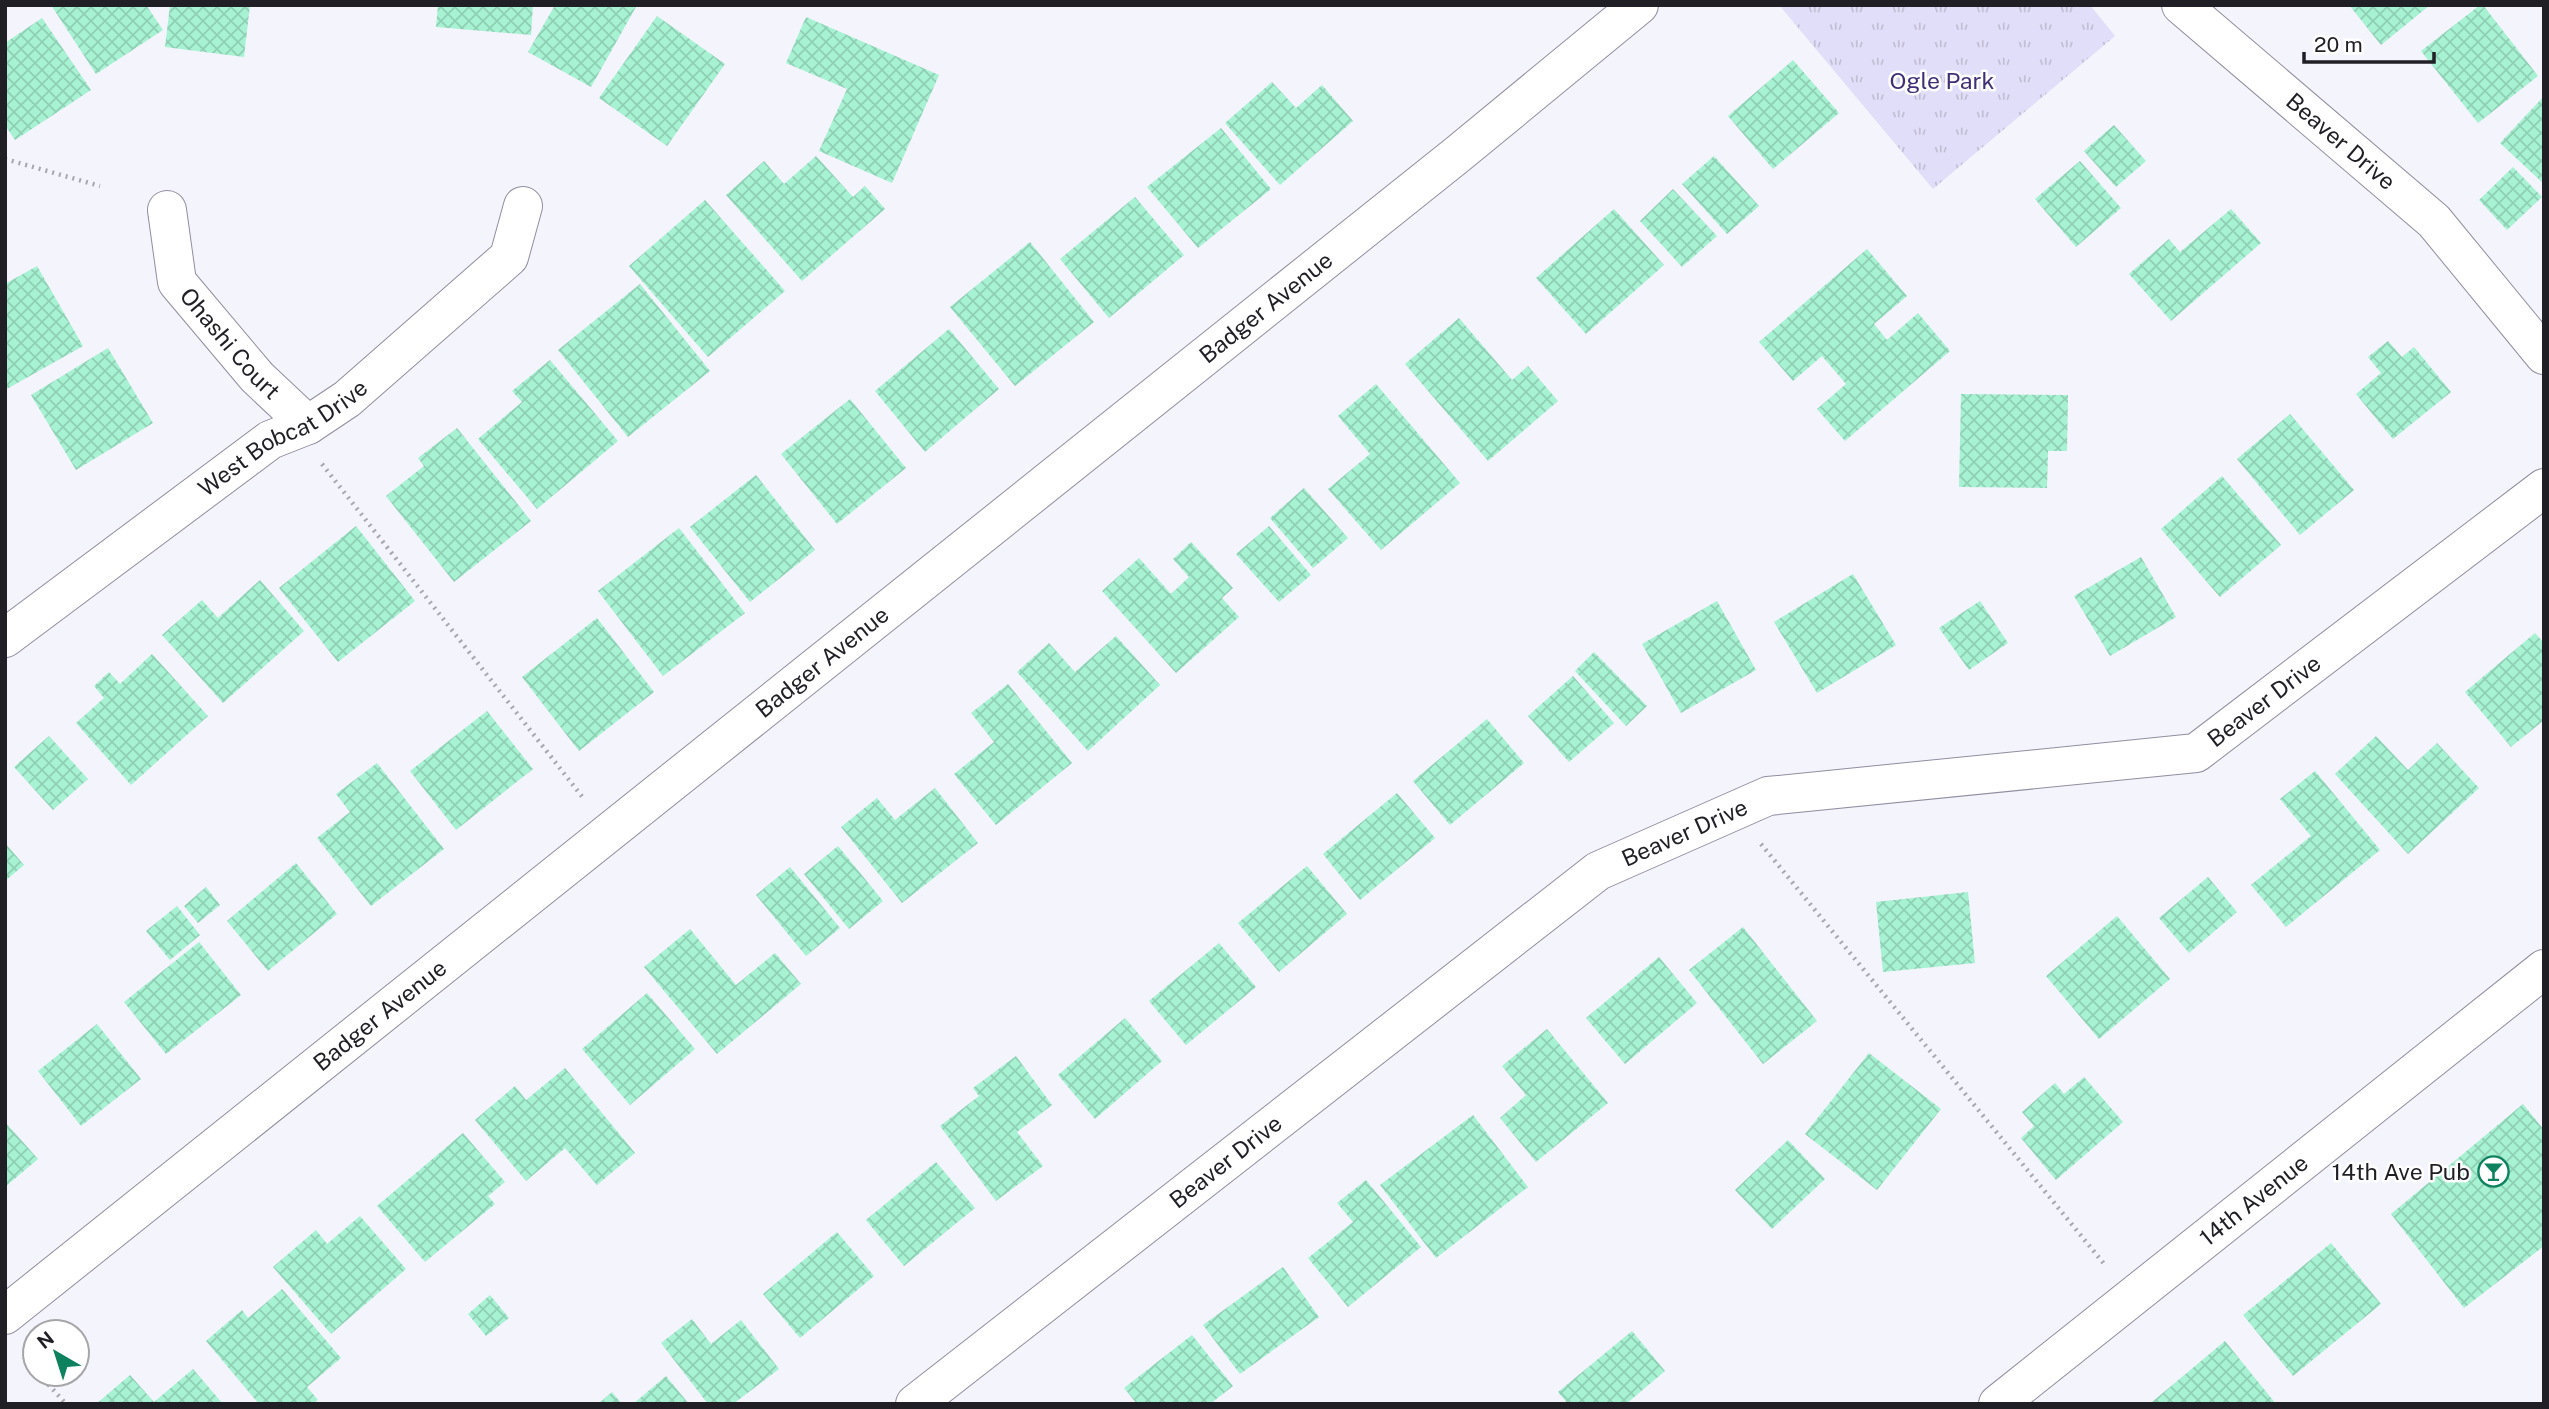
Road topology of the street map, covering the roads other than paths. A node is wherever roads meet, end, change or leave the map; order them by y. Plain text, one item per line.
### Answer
1 (1639, 5) edge
2 (2181, 5) edge
3 (523, 206) dead end
4 (167, 210) dead end
5 (2544, 355) edge
6 (312, 440) junction
7 (2544, 488) edge
8 (5, 638) edge
9 (2544, 969) edge
10 (5, 1315) edge
11 (915, 1404) edge
12 (1998, 1404) edge

1 - 10 street, Badger Avenue
2 - 5 street, Beaver Drive
3 - 6 street, West Bobcat Drive
4 - 6 street, Ohashi Court
6 - 8 street, West Bobcat Drive
7 - 11 street, Beaver Drive
9 - 12 street, 14th Avenue

